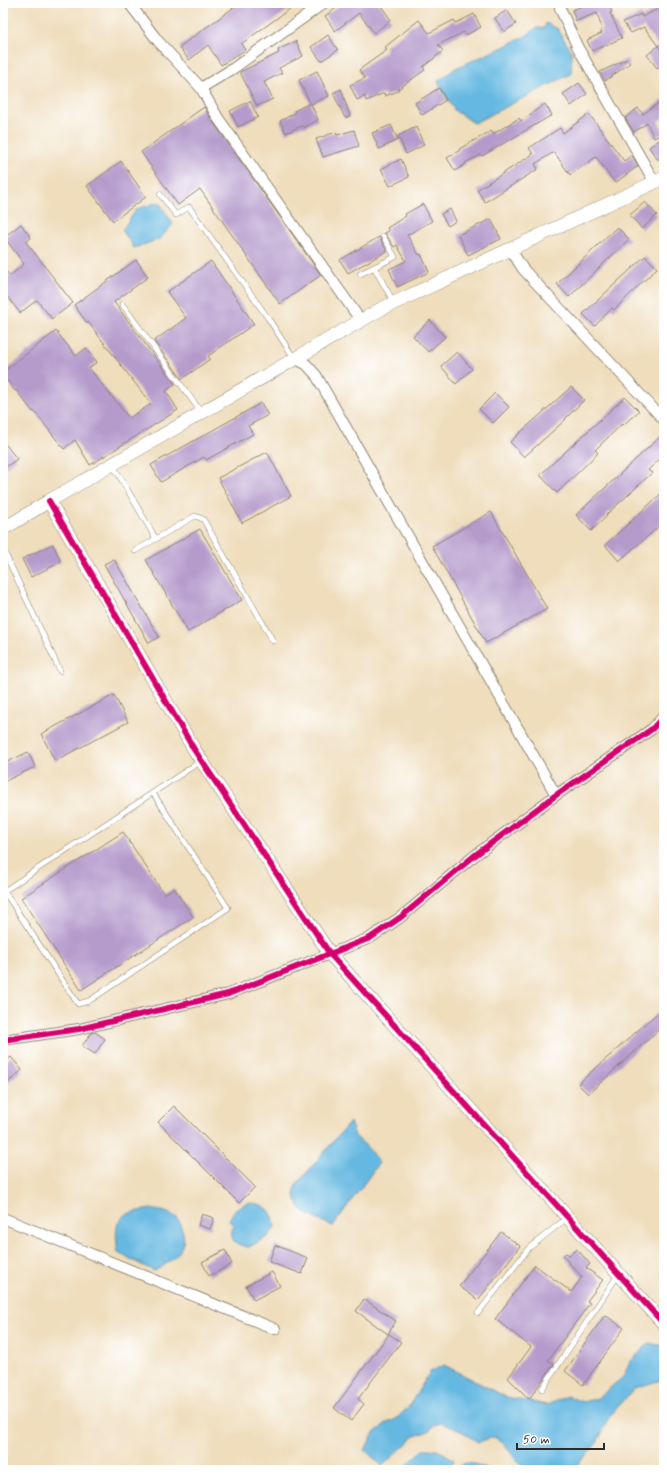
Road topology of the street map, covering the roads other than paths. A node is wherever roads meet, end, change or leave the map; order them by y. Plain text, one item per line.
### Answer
1 (129, 3) edge
2 (324, 3) edge
3 (560, 8) dead end
4 (201, 88) junction
5 (659, 180) edge
6 (160, 194) dead end
7 (383, 236) dead end
8 (511, 250) junction
9 (374, 267) junction
10 (360, 274) dead end
11 (394, 303) junction
12 (122, 304) dead end
13 (361, 321) junction
14 (295, 359) junction
15 (202, 413) junction
16 (664, 420) edge
17 (113, 464) junction
18 (49, 501) junction
19 (3, 529) edge
20 (156, 539) junction
21 (3, 549) edge
22 (135, 551) dead end
23 (273, 641) dead end
24 (60, 671) dead end
25 (664, 716) edge
26 (202, 761) junction
27 (153, 793) junction
28 (556, 795) junction
29 (330, 954) junction
30 (3, 1040) edge
31 (568, 1217) junction
32 (3, 1218) edge
33 (619, 1274) junction
34 (478, 1313) dead end
35 (664, 1324) edge
36 (275, 1329) dead end
37 (542, 1389) dead end

1 - 4 street
2 - 4 street
3 - 5 street
4 - 13 street
5 - 8 street
6 - 14 lane
7 - 9 lane
8 - 11 street
8 - 16 street
9 - 10 lane
9 - 11 lane
11 - 13 street
12 - 15 lane
13 - 14 street
14 - 15 street
14 - 28 street
15 - 17 street
17 - 18 street
17 - 20 lane
18 - 19 street
18 - 26 street
20 - 22 lane
20 - 23 lane
21 - 24 lane
25 - 28 street
26 - 27 lane
26 - 29 street
27 - 27 lane
28 - 29 street
29 - 30 street
29 - 31 street
31 - 33 street
31 - 34 lane
32 - 36 street
33 - 35 street
33 - 37 lane

